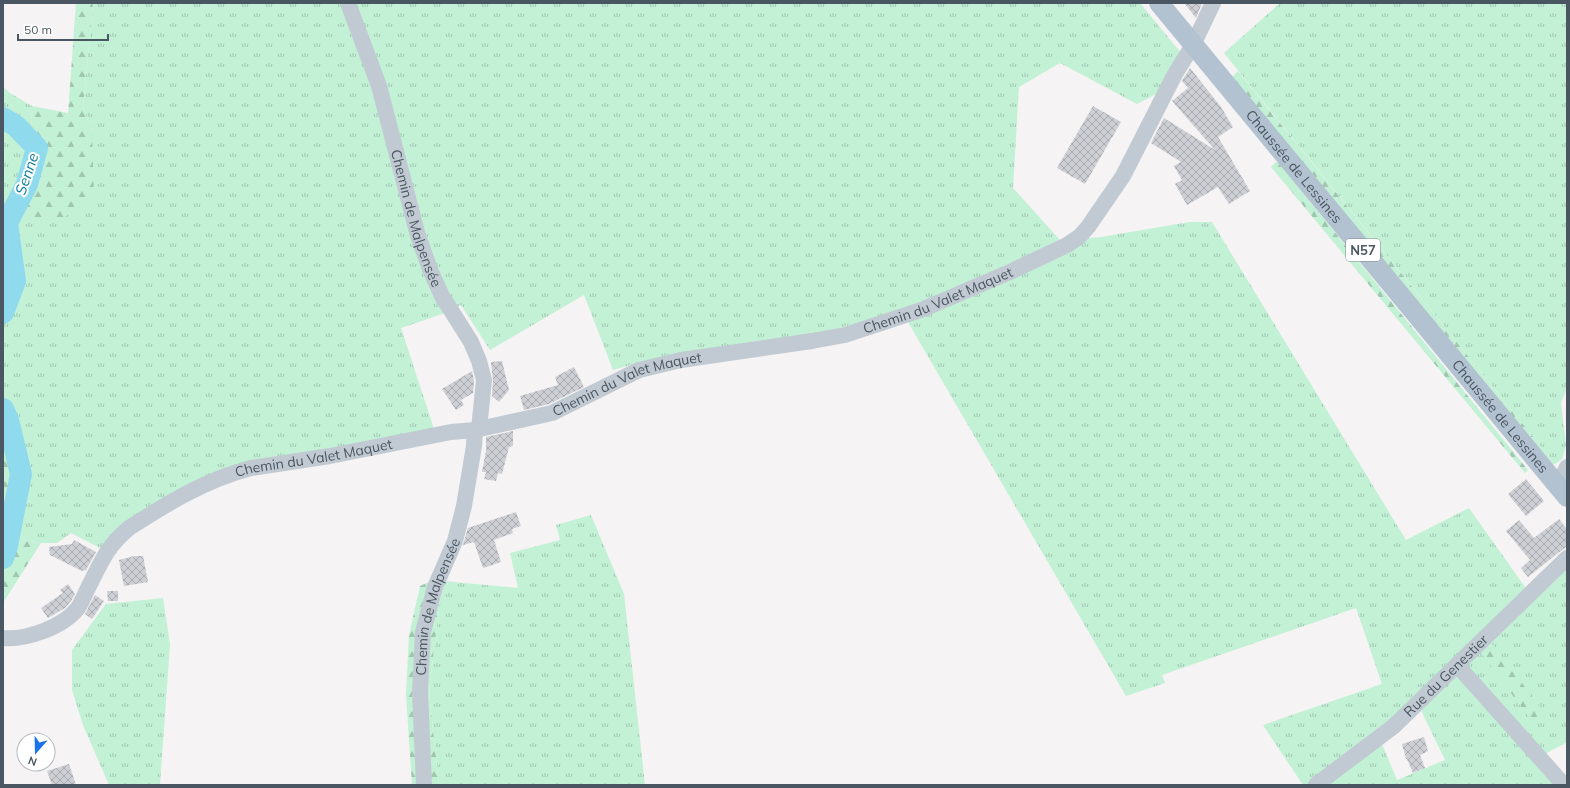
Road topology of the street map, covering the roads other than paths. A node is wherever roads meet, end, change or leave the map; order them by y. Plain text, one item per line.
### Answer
1 (348, 3) edge
2 (1159, 3) edge
3 (1213, 3) edge
4 (1193, 45) junction
5 (477, 430) junction
6 (1567, 467) edge
7 (1562, 491) edge
8 (1567, 558) edge
9 (3, 638) edge
10 (1457, 665) junction
11 (424, 785) edge
12 (1316, 785) edge
13 (1564, 785) edge

1 - 5 street, Chemin de Malpensée
2 - 4 main road, Chaussée de Lessines / N57
3 - 4 street, Chemin du Valet Maquet
4 - 5 street, Chemin du Valet Maquet
4 - 7 main road, Chaussée de Lessines / N57
5 - 9 street, Chemin du Valet Maquet
5 - 11 street, Chemin de Malpensée
6 - 7 street
8 - 10 street, Rue du Genestier
10 - 12 street, Rue du Genestier
10 - 13 street

